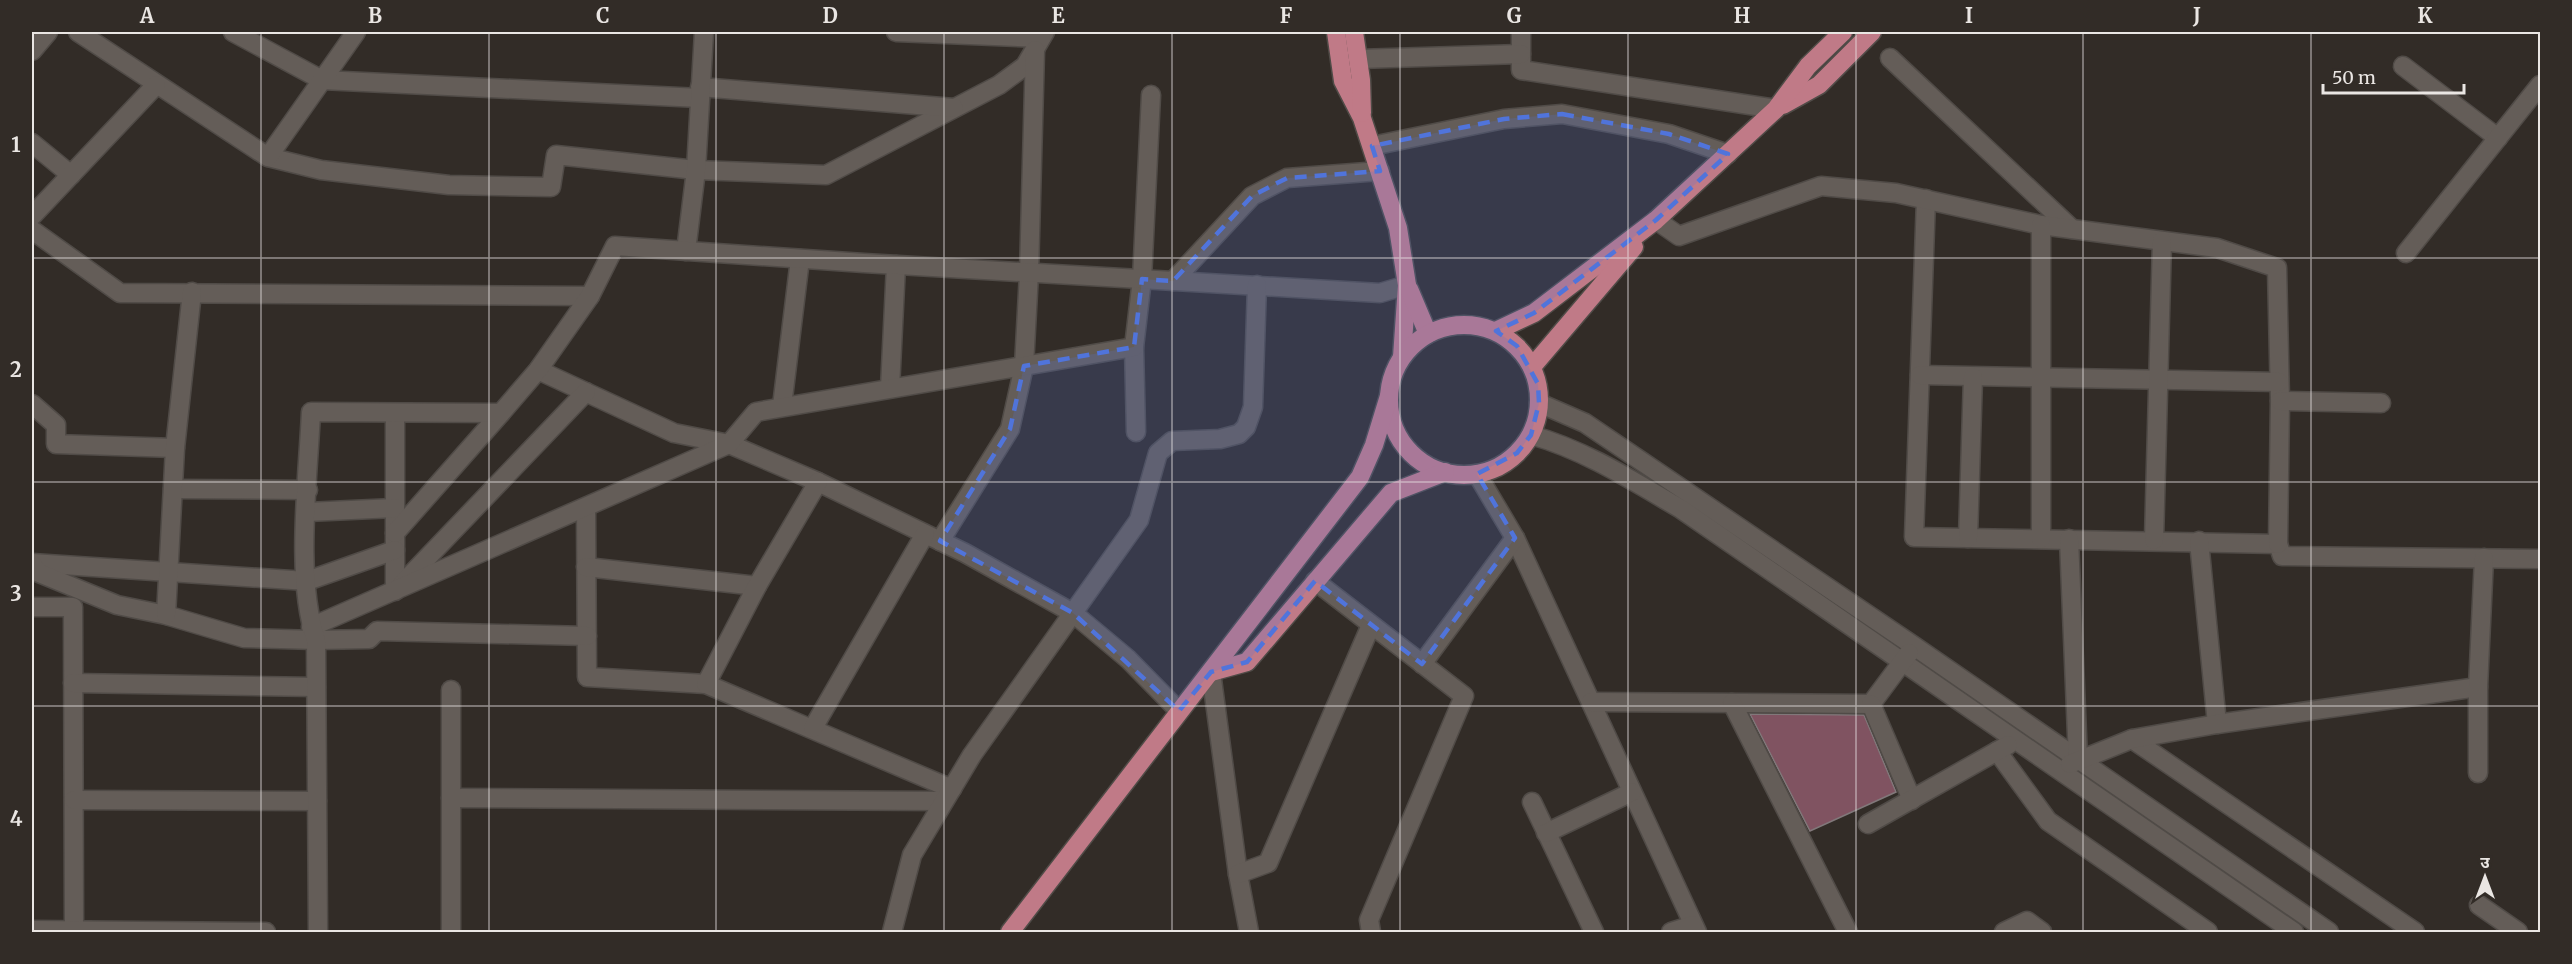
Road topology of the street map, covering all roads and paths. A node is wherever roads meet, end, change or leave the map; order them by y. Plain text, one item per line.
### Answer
1 (48, 32) edge
2 (78, 32) edge
3 (233, 32) edge
4 (356, 32) edge
5 (704, 32) edge
6 (896, 32) edge
7 (1336, 32) edge
8 (1354, 32) edge
9 (1521, 32) edge
10 (1843, 32) edge
11 (1872, 32) edge
12 (1041, 39) edge
13 (32, 51) edge
14 (1521, 54) junction
15 (1890, 58) dead end
16 (1358, 59) junction
17 (2403, 66) dead end
18 (322, 80) junction
19 (156, 85) junction
20 (2541, 85) edge
21 (700, 92) junction
22 (1151, 95) dead end
23 (954, 108) junction
24 (1776, 109) junction
25 (1362, 118) junction
26 (2498, 138) junction
27 (32, 143) edge
28 (1372, 146) junction
29 (1728, 154) junction
30 (268, 157) junction
31 (696, 170) junction
32 (1380, 171) junction
33 (71, 175) junction
34 (1926, 199) junction
35 (32, 216) edge
36 (1656, 220) junction
37 (2041, 225) junction
38 (2072, 229) junction
39 (32, 230) edge
40 (2162, 241) junction
41 (686, 251) junction
42 (2406, 253) dead end
43 (800, 259) junction
44 (896, 265) junction
45 (1029, 273) junction
46 (1142, 279) junction
47 (1173, 281) junction
48 (1257, 285) junction
49 (1407, 285) junction
50 (192, 292) junction
51 (590, 296) junction
52 (1496, 332) junction
53 (1428, 334) junction
54 (1134, 347) junction
55 (1402, 357) junction
56 (1024, 366) junction
57 (1532, 367) junction
58 (538, 370) junction
59 (1920, 375) junction
60 (1973, 377) junction
61 (2041, 378) junction
62 (2158, 380) junction
63 (2279, 382) junction
64 (890, 388) junction
65 (586, 392) junction
66 (1389, 396) junction
67 (2280, 401) junction
68 (1539, 403) junction
69 (2381, 403) dead end
70 (32, 404) edge
71 (782, 406) junction
72 (394, 413) junction
73 (501, 413) junction
74 (1136, 432) dead end
75 (1531, 435) junction
76 (729, 444) junction
77 (175, 448) junction
78 (1445, 472) junction
79 (1477, 474) junction
80 (818, 483) junction
81 (173, 489) junction
82 (308, 490) junction
83 (395, 508) junction
84 (586, 508) junction
85 (307, 512) junction
86 (933, 537) junction
87 (1515, 538) junction
88 (1968, 538) junction
89 (2041, 539) junction
90 (2068, 539) junction
91 (2154, 540) junction
92 (2199, 541) junction
93 (395, 542) junction
94 (2278, 544) junction
95 (2484, 558) junction
96 (2541, 559) edge
97 (32, 563) edge
98 (586, 567) junction
99 (168, 572) junction
100 (1315, 581) junction
101 (307, 582) junction
102 (757, 586) junction
103 (395, 591) junction
104 (32, 607) edge
105 (1073, 613) junction
106 (166, 615) junction
107 (1371, 625) junction
108 (314, 634) junction
109 (587, 636) junction
110 (1914, 646) junction
111 (1903, 662) junction
112 (1422, 664) junction
113 (1211, 672) junction
114 (74, 683) junction
115 (706, 684) junction
116 (316, 687) junction
117 (2478, 687) junction
118 (451, 690) dead end
119 (1591, 702) junction
120 (1732, 703) junction
121 (1871, 704) junction
122 (1179, 711) junction
123 (2217, 724) junction
124 (2030, 727) junction
125 (813, 728) junction
126 (2132, 739) junction
127 (2016, 740) junction
128 (1997, 751) junction
129 (2078, 760) junction
130 (2058, 770) junction
131 (2478, 773) dead end
132 (1632, 792) junction
133 (948, 795) junction
134 (451, 798) junction
135 (74, 800) junction
136 (1911, 800) junction
137 (317, 801) junction
138 (1532, 802) dead end
139 (1868, 824) dead end
140 (1546, 833) junction
141 (1238, 874) junction
142 (2479, 905) dead end
143 (1695, 929) edge
144 (32, 930) edge
145 (74, 930) junction
146 (2013, 930) edge
147 (1843, 931) edge
148 (150, 932) edge
149 (266, 933) edge
150 (318, 933) edge
151 (451, 933) edge
152 (892, 933) edge
153 (1010, 933) edge
154 (1249, 933) edge
155 (1371, 933) edge
156 (1594, 933) edge
157 (1671, 933) edge
158 (2042, 933) edge
159 (2208, 933) edge
160 (2294, 933) edge
161 (2329, 933) edge
162 (2415, 933) edge
163 (2517, 933) edge

1 - 13 street
2 - 19 street
3 - 18 street
4 - 18 street
5 - 21 street
6 - 12 street
7 - 25 main road
8 - 16 main road
9 - 14 street
10 - 24 main road
11 - 24 main road
12 - 23 street
12 - 45 street
14 - 16 street
14 - 24 street
15 - 38 street
16 - 25 main road
17 - 26 street
18 - 21 street
18 - 30 street
19 - 30 street
19 - 33 street
20 - 26 street
21 - 23 street
21 - 31 street
22 - 46 street
23 - 31 street
24 - 29 main road
25 - 28 main road
26 - 42 street
27 - 33 street
28 - 29 street
28 - 32 main road
29 - 36 main road
30 - 31 street
31 - 41 street
32 - 47 street
32 - 49 main road
33 - 35 street
34 - 36 street
34 - 37 street
34 - 59 street
36 - 52 main road
36 - 57 main road
37 - 38 street
37 - 61 street
38 - 40 street
39 - 50 street
40 - 62 street
40 - 63 street
41 - 43 street
41 - 51 street
43 - 44 street
43 - 71 street
44 - 45 street
44 - 64 street
45 - 46 street
45 - 56 street
46 - 47 street
46 - 54 street
47 - 48 street
48 - 49 street
48 - 105 street
49 - 53 main road
49 - 55 main road
50 - 51 street
50 - 77 street
51 - 58 street
52 - 53 main road
52 - 57 main road
53 - 55 main road
54 - 56 street
54 - 74 street
55 - 66 main road
56 - 64 street
56 - 86 street
57 - 68 main road
58 - 65 street
58 - 73 street
59 - 60 street
59 - 88 street
60 - 61 street
60 - 88 street
61 - 62 street
61 - 89 street
62 - 63 street
62 - 91 street
63 - 67 street
64 - 71 street
65 - 76 street
65 - 103 street
66 - 78 main road
66 - 113 main road
67 - 69 street
67 - 94 street
68 - 75 main road
68 - 110 street
70 - 77 street
71 - 76 street
72 - 73 street
72 - 82 street
72 - 83 street
73 - 93 street
75 - 79 main road
75 - 111 street
76 - 80 street
76 - 84 street
77 - 81 street
78 - 79 main road
78 - 100 main road
79 - 87 street
80 - 86 street
80 - 102 street
81 - 82 street
81 - 99 street
82 - 85 street
83 - 85 street
83 - 93 street
84 - 98 street
84 - 103 street
85 - 101 street
86 - 105 street
86 - 125 street
87 - 112 street
87 - 119 street
88 - 89 street
89 - 90 street
90 - 91 street
90 - 129 street
91 - 92 street
92 - 94 street
92 - 123 street
93 - 101 street
93 - 103 street
94 - 95 street
95 - 96 street
95 - 117 street
97 - 99 street
97 - 106 street
98 - 102 street
98 - 109 street
99 - 101 street
99 - 106 street
100 - 107 street
100 - 113 main road
101 - 108 street
102 - 115 street
103 - 108 street
104 - 114 street
105 - 122 street
105 - 133 street
106 - 108 street
107 - 112 street
107 - 141 street
108 - 109 street
108 - 116 street
109 - 115 street
110 - 111 street
110 - 124 street
111 - 121 street
111 - 127 street
112 - 155 street
113 - 122 main road
113 - 141 street
114 - 116 street
114 - 135 street
115 - 125 street
116 - 137 street
117 - 123 street
117 - 131 street
118 - 134 street
119 - 120 street
119 - 132 street
120 - 121 street
120 - 147 street
121 - 136 street
122 - 153 main road
123 - 126 street
124 - 127 street
124 - 129 street
125 - 133 street
126 - 129 street
126 - 162 street
127 - 128 street
127 - 130 street
128 - 136 street
128 - 159 street
129 - 130 street
129 - 161 street
130 - 160 street
132 - 140 street
132 - 143 street
133 - 134 street
133 - 152 street
134 - 151 street
135 - 137 street
135 - 145 street
136 - 139 street
137 - 150 street
138 - 140 street
140 - 156 street
141 - 154 street
142 - 163 street
143 - 157 street
144 - 145 street
145 - 148 street
146 - 158 street
148 - 149 street

